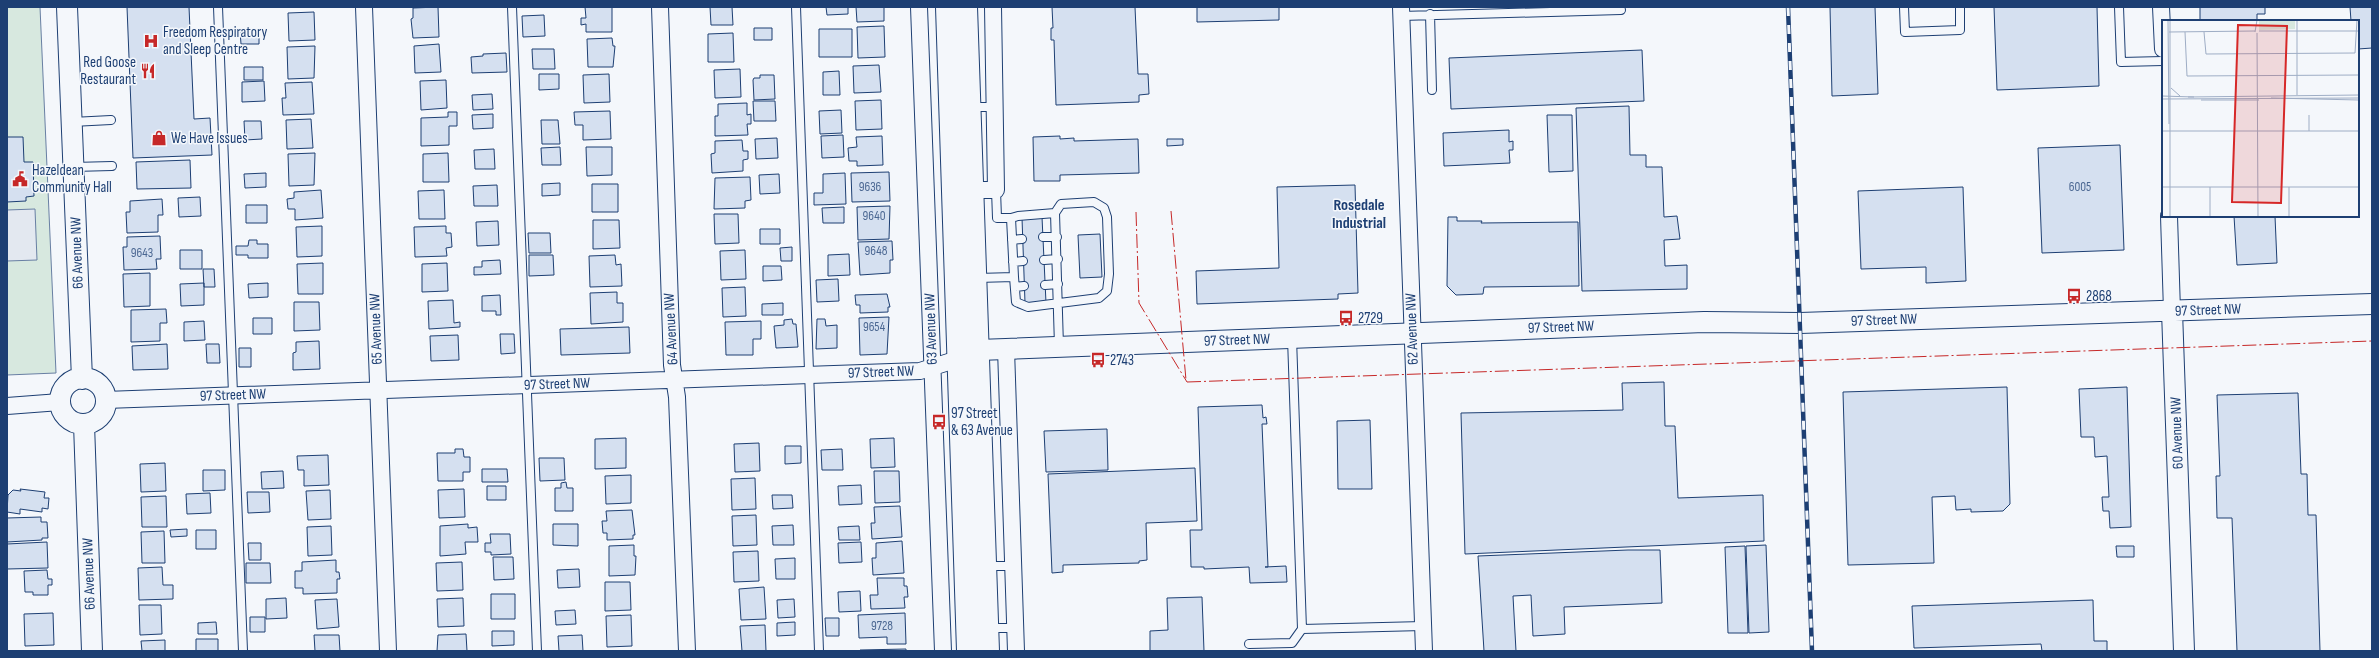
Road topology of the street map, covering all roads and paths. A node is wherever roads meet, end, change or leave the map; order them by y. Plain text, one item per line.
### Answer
1 (67, 7) edge
2 (218, 7) edge
3 (364, 7) edge
4 (512, 7) edge
5 (660, 7) edge
6 (796, 7) edge
7 (919, 7) edge
8 (947, 7) edge
9 (966, 7) edge
10 (993, 7) edge
11 (1904, 7) edge
12 (1960, 7) edge
13 (2118, 7) edge
14 (2162, 7) edge
15 (1621, 10) dead end
16 (1401, 12) edge
17 (1430, 14) junction
18 (2162, 20) edge
19 (2162, 61) edge
20 (1432, 90) dead end
21 (970, 107) junction
22 (996, 107) junction
23 (111, 120) dead end
24 (72, 122) junction
25 (112, 166) dead end
26 (73, 167) junction
27 (973, 190) junction
28 (996, 190) junction
29 (1055, 213) junction
30 (2169, 217) edge
31 (1011, 218) junction
32 (1043, 237) dead end
33 (1057, 237) junction
34 (1022, 239) dead end
35 (1012, 240) junction
36 (1058, 259) junction
37 (1044, 260) dead end
38 (1023, 261) dead end
39 (1013, 262) junction
40 (1014, 277) junction
41 (976, 278) junction
42 (1045, 284) dead end
43 (1058, 284) junction
44 (1024, 286) dead end
45 (1015, 287) junction
46 (1058, 304) junction
47 (2372, 304) edge
48 (2172, 311) junction
49 (1412, 333) junction
50 (1292, 338) junction
51 (1059, 347) junction
52 (1006, 349) junction
53 (978, 350) junction
54 (958, 359) junction
55 (932, 368) junction
56 (809, 375) junction
57 (82, 379) junction
58 (674, 379) junction
59 (527, 385) junction
60 (378, 390) junction
61 (233, 395) junction
62 (105, 400) junction
63 (60, 402) junction
64 (7, 406) edge
65 (84, 424) junction
66 (986, 566) junction
67 (1013, 566) junction
68 (1423, 626) junction
69 (988, 628) junction
70 (1015, 628) junction
71 (1302, 629) junction
72 (1249, 644) dead end
73 (92, 651) edge
74 (243, 651) edge
75 (388, 651) edge
76 (537, 651) edge
77 (687, 651) edge
78 (820, 651) edge
79 (943, 651) edge
80 (968, 651) edge
81 (988, 651) edge
82 (1016, 651) edge
83 (1424, 651) edge
84 (2184, 651) edge

1 - 24 street, 66 Avenue NW
2 - 61 lane
3 - 60 street, 65 Avenue NW
4 - 59 lane
5 - 58 street, 64 Avenue NW
6 - 56 lane
7 - 55 street, 63 Avenue NW
8 - 54 main road, 63 Avenue NW
9 - 21 main road
10 - 22 street
11 - 12 lane
13 - 19 lane
14 - 18 street
15 - 17 lane
16 - 17 lane
16 - 49 street, 62 Avenue NW
17 - 20 lane
21 - 22 lane
21 - 27 main road
22 - 28 street
23 - 24 lane
24 - 26 street, 66 Avenue NW
25 - 26 lane
26 - 57 street, 66 Avenue NW
27 - 28 street
27 - 41 main road
28 - 31 lane
29 - 31 lane
29 - 33 lane
29 - 46 lane
30 - 48 street, 60 Avenue NW
31 - 35 lane
32 - 33 lane
33 - 36 lane
34 - 35 lane
35 - 39 lane
36 - 37 lane
36 - 43 lane
38 - 39 lane
39 - 40 lane
40 - 41 lane
40 - 45 lane
41 - 53 main road
42 - 43 lane
43 - 46 lane
44 - 45 lane
45 - 46 lane
46 - 51 lane
47 - 48 street, 97 Street NW
48 - 49 street, 97 Street NW
48 - 84 street, 60 Avenue NW
49 - 50 street, 97 Street NW
49 - 68 street, 62 Avenue NW
50 - 51 street, 97 Street NW
50 - 71 lane
51 - 52 street, 97 Street NW
52 - 53 street, 97 Street NW
52 - 67 street
53 - 54 street, 97 Street NW
53 - 66 main road
54 - 55 street, 97 Street NW
54 - 80 main road, 63 Avenue NW
55 - 56 street, 97 Street NW
55 - 79 street, 63 Avenue NW
56 - 58 street, 97 Street NW
56 - 78 lane
57 - 62 street
57 - 63 street
58 - 59 street, 97 Street NW
58 - 77 street, 64 Avenue NW
59 - 60 street, 97 Street NW
59 - 76 lane
60 - 61 street, 97 Street NW
60 - 75 street, 65 Avenue NW
61 - 62 street, 97 Street NW
61 - 74 lane
62 - 65 street
63 - 64 street
63 - 65 street
65 - 73 street, 66 Avenue NW
66 - 67 lane
66 - 69 main road
67 - 70 street
68 - 71 lane
68 - 83 street, 62 Avenue NW
69 - 70 lane
69 - 81 main road
70 - 82 street
71 - 72 lane

